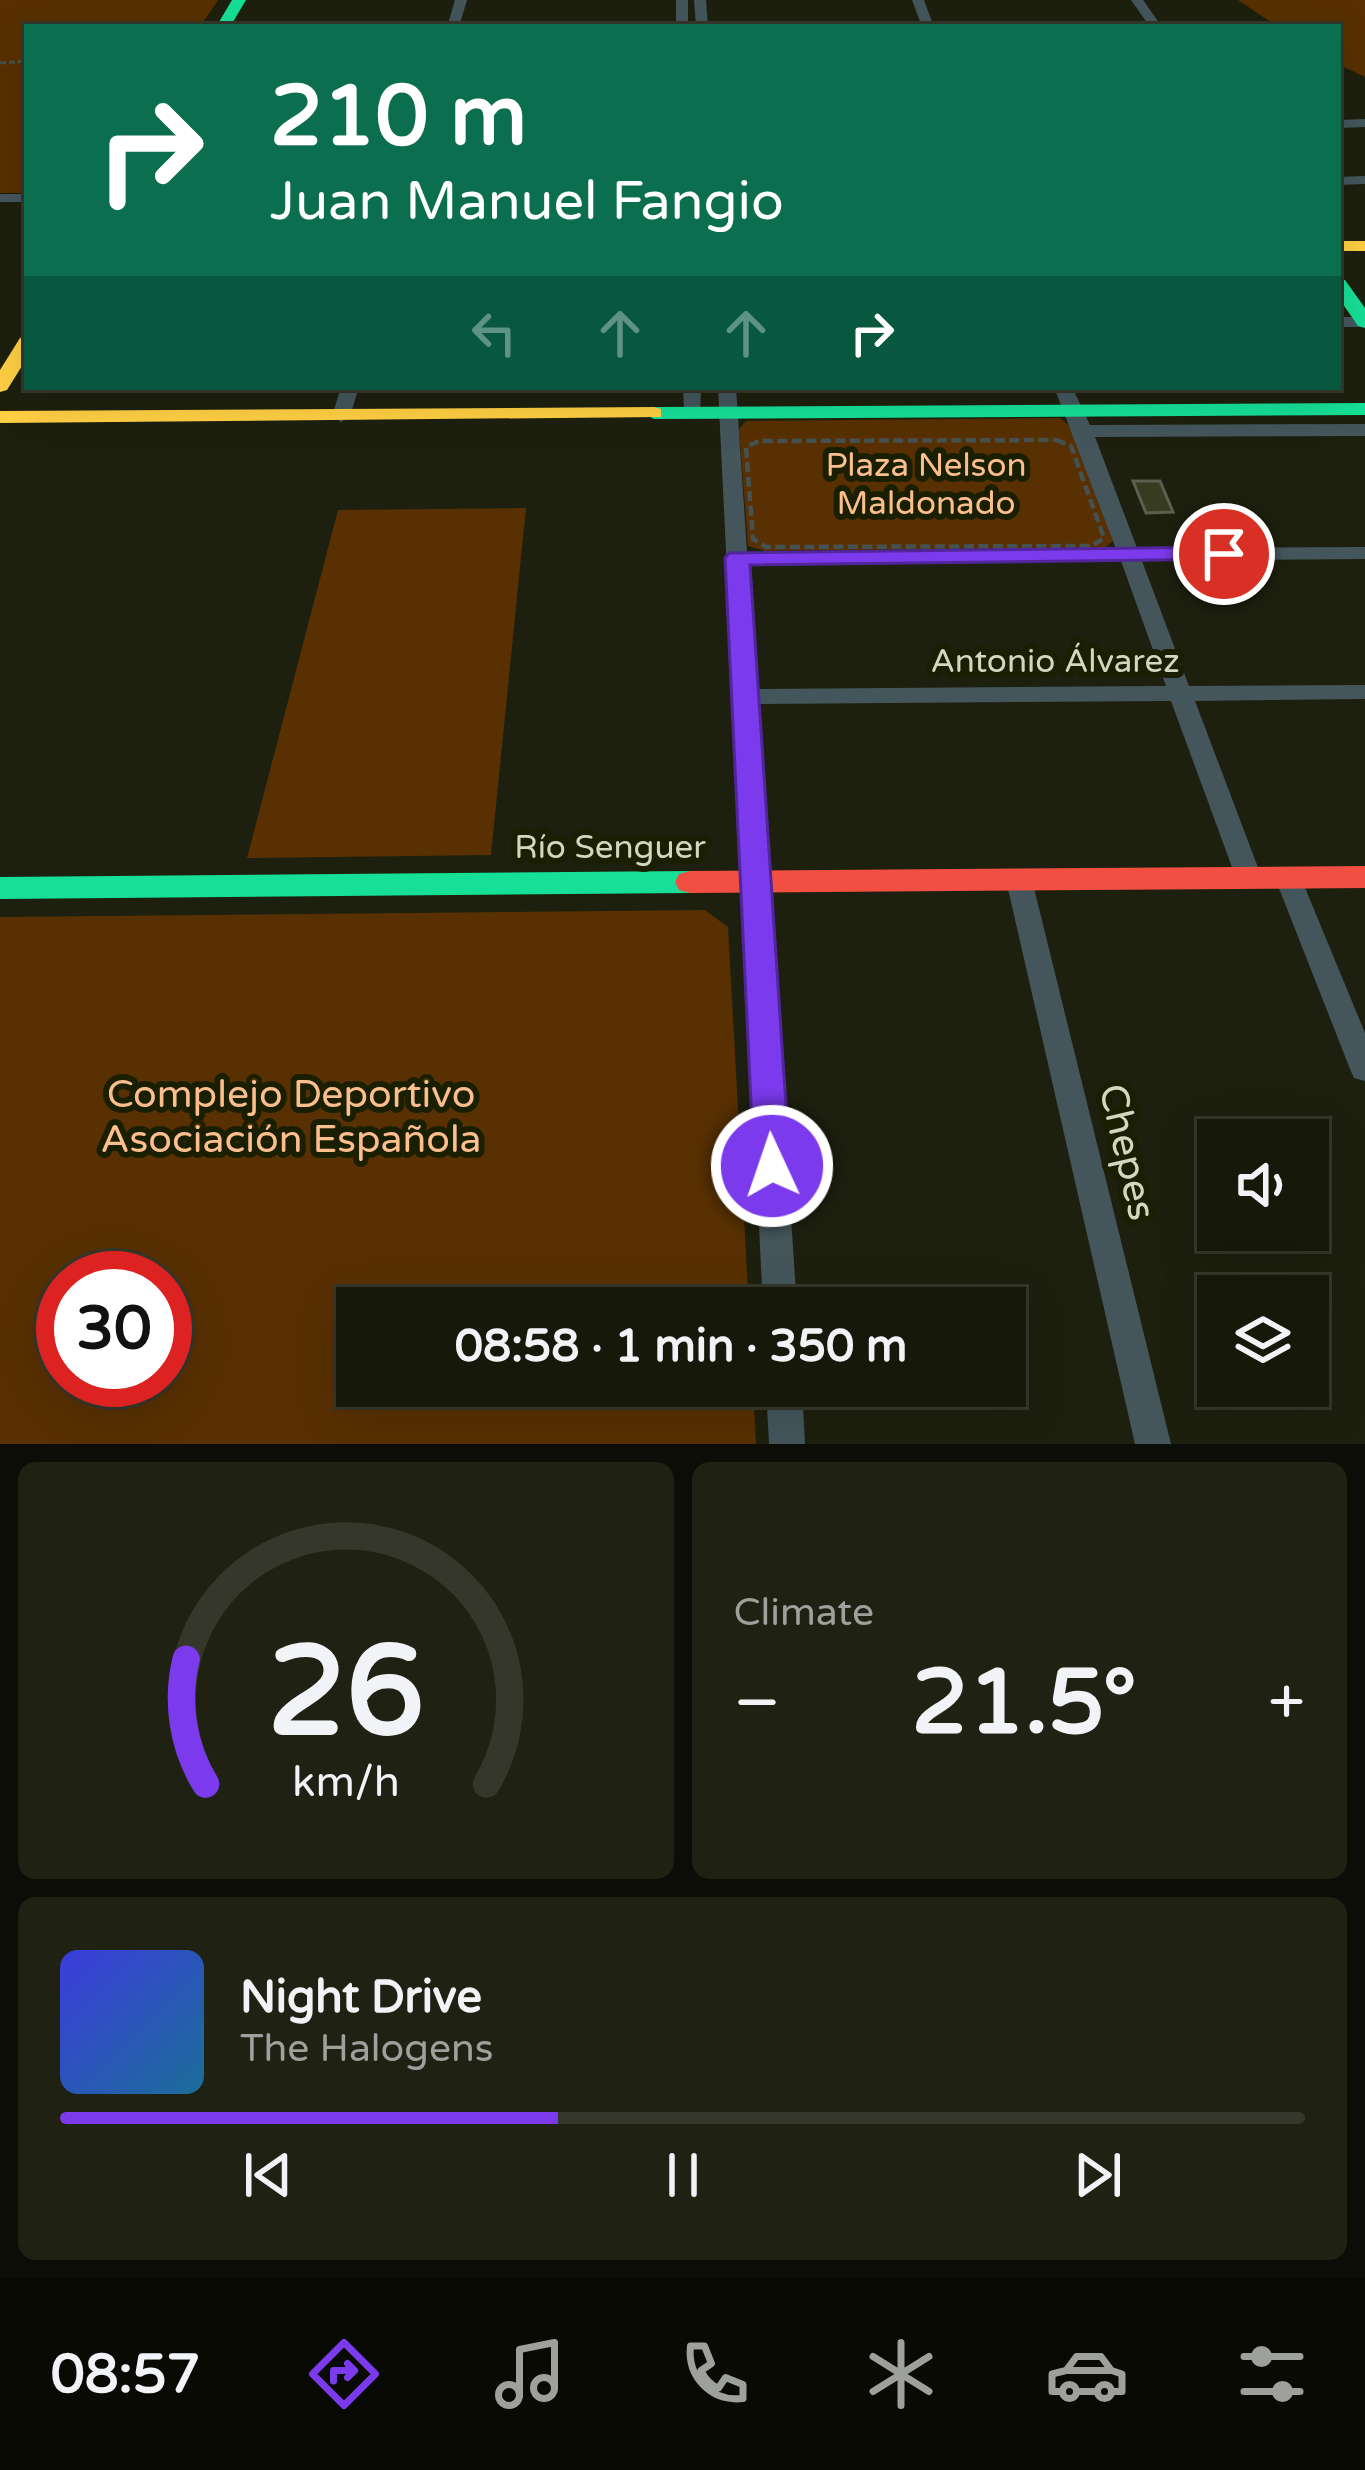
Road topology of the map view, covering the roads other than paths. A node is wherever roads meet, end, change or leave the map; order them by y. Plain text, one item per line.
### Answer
1 (250, 5) edge
2 (227, 24) edge
3 (285, 24) edge
4 (1341, 288) edge
5 (1365, 322) edge
6 (24, 347) edge
7 (0, 386) edge
8 (349, 390) edge
9 (693, 400) edge
10 (728, 400) edge
11 (1365, 409) edge
12 (1072, 410) edge
13 (341, 416) junction
14 (0, 417) edge
15 (1365, 430) edge
16 (745, 549) junction
17 (1365, 554) edge
18 (1130, 555) junction
19 (1365, 692) edge
20 (1180, 693) junction
21 (745, 697) junction
22 (1365, 877) edge
23 (1249, 878) junction
24 (1288, 878) junction
25 (1019, 880) junction
26 (755, 882) junction
27 (0, 888) edge
28 (1365, 1069) edge
29 (778, 1287) edge
30 (785, 1407) edge
31 (787, 1444) edge
32 (1153, 1444) edge

1 - 2 street
1 - 3 street
4 - 5 street
6 - 7 street
8 - 13 street
9 - 10 street
9 - 13 street
10 - 12 street
10 - 16 street
11 - 12 street
12 - 15 street
12 - 18 street
13 - 14 street
16 - 18 street
16 - 21 street
17 - 18 street
18 - 20 street
19 - 20 street, Antonio Álvarez
20 - 21 street, Antonio Álvarez
20 - 23 street
21 - 26 street
22 - 24 street, Río Senguer
23 - 24 street, Río Senguer
23 - 25 street, Río Senguer
24 - 28 street
25 - 26 street, Río Senguer
25 - 32 street, Chepes
26 - 27 street, Río Senguer
26 - 29 street
30 - 31 street

